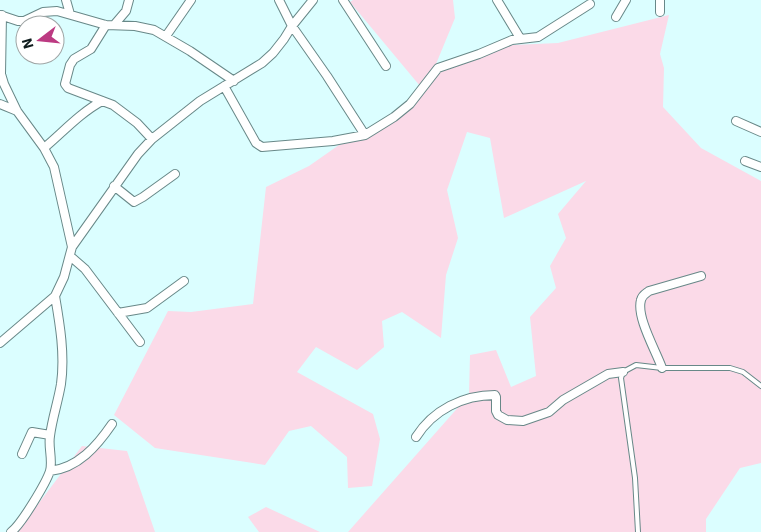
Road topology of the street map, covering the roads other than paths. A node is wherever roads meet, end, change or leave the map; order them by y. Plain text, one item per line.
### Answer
1 (66, 0) edge
2 (129, 0) edge
3 (191, 0) edge
4 (279, 0) edge
5 (314, 0) edge
6 (343, 0) edge
7 (497, 0) edge
8 (626, 0) edge
9 (660, 0) edge
10 (591, 1) edge
11 (660, 12) dead end
12 (70, 14) junction
13 (1, 15) edge
14 (616, 17) dead end
15 (110, 25) junction
16 (292, 26) junction
17 (166, 36) junction
18 (520, 38) junction
19 (386, 66) dead end
20 (234, 81) junction
21 (224, 86) junction
22 (102, 101) junction
23 (0, 104) edge
24 (17, 111) junction
25 (736, 121) dead end
26 (761, 132) edge
27 (365, 135) junction
28 (152, 139) junction
29 (44, 148) junction
30 (746, 161) dead end
31 (761, 167) edge
32 (175, 174) dead end
33 (114, 186) junction
34 (72, 247) junction
35 (70, 256) junction
36 (701, 276) dead end
37 (184, 281) dead end
38 (55, 296) junction
39 (118, 313) junction
40 (140, 342) dead end
41 (0, 343) edge
42 (662, 368) junction
43 (623, 372) junction
44 (761, 386) edge
45 (112, 424) dead end
46 (50, 435) junction
47 (416, 437) dead end
48 (22, 454) dead end
49 (50, 471) junction
50 (11, 532) edge
51 (638, 532) edge

1 - 12 street
2 - 15 street
3 - 17 street
4 - 16 street
5 - 16 street
6 - 19 street
7 - 18 street
8 - 14 street
9 - 11 street
10 - 18 street
12 - 13 street
12 - 15 street
13 - 24 street
15 - 17 street
15 - 22 street
16 - 20 street
16 - 27 street
17 - 20 street
18 - 27 street
20 - 21 street
21 - 27 street
21 - 28 street
22 - 28 street
22 - 29 street
23 - 24 street
24 - 29 street
25 - 26 street
28 - 33 street
29 - 34 street
30 - 31 street
32 - 33 street
33 - 34 street
34 - 35 street
35 - 38 street
35 - 39 street
36 - 42 street
37 - 39 street
38 - 41 street
38 - 46 street
39 - 40 street
42 - 43 lane
42 - 44 lane
43 - 47 street
43 - 51 lane
45 - 49 street
46 - 48 street
46 - 49 street
49 - 50 street

